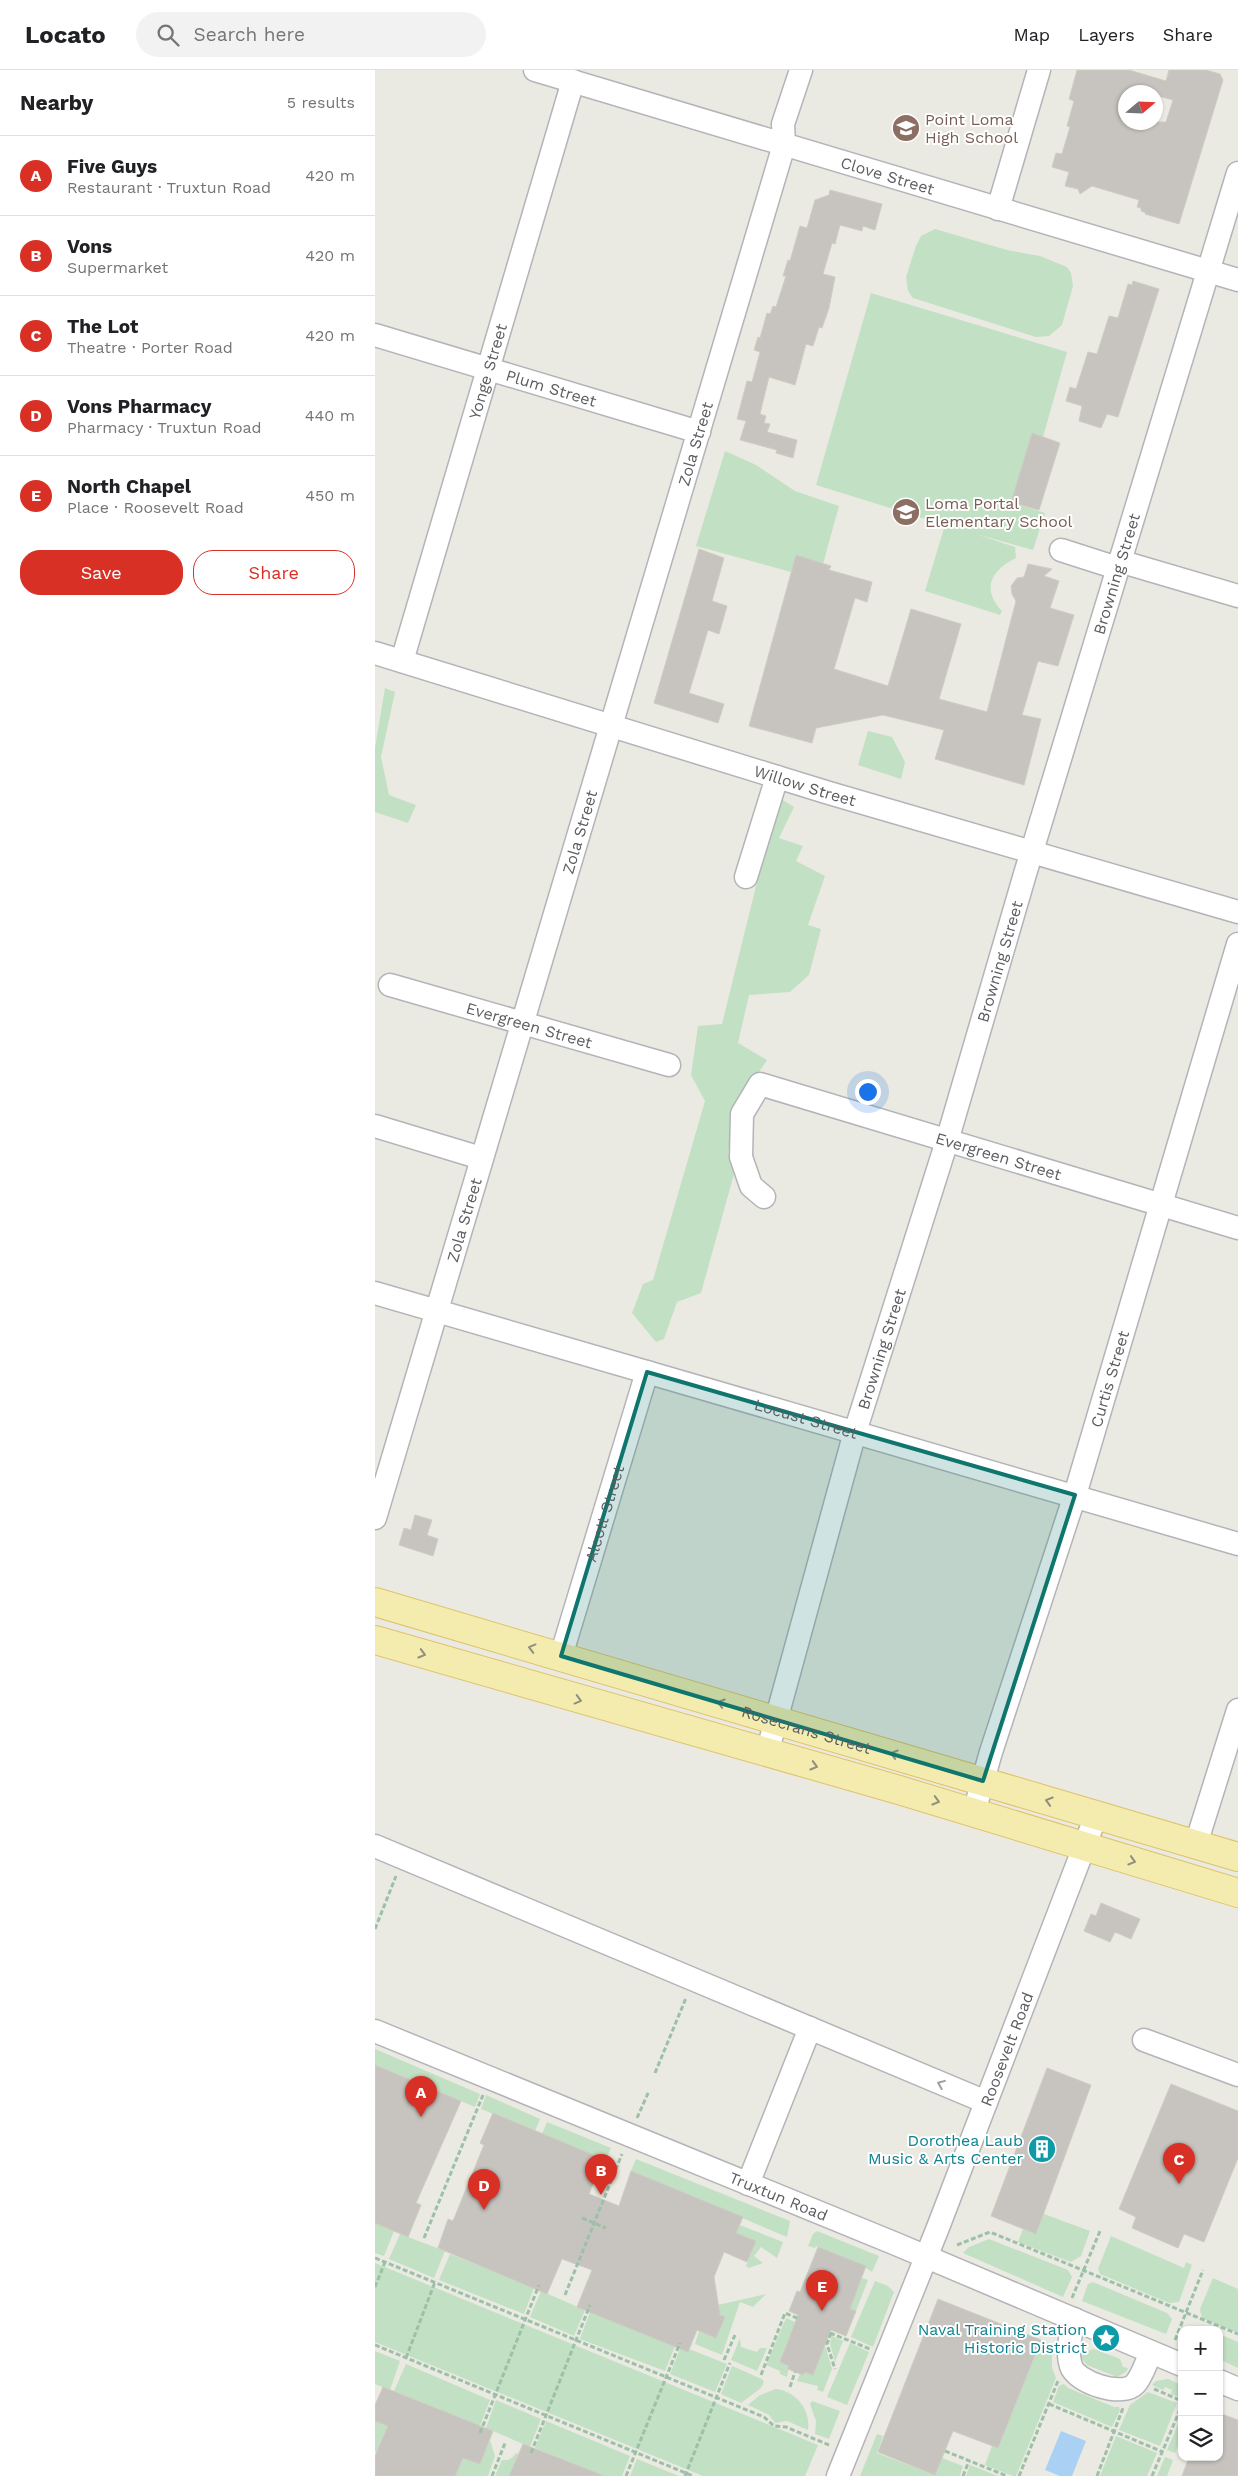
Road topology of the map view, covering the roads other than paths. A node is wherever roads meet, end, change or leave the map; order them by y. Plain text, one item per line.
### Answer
1 (535, 70) edge
2 (801, 70) edge
3 (1039, 70) edge
4 (573, 81) junction
5 (783, 145) junction
6 (1238, 173) edge
7 (998, 209) junction
8 (1209, 271) junction
9 (1238, 280) edge
10 (375, 336) edge
11 (488, 369) junction
12 (699, 432) junction
13 (1061, 550) dead end
14 (1118, 565) junction
15 (1238, 596) edge
16 (375, 653) edge
17 (401, 661) junction
18 (612, 724) junction
19 (777, 777) junction
20 (1032, 852) junction
21 (746, 877) dead end
22 (1238, 912) edge
23 (1238, 944) edge
24 (391, 985) dead end
25 (522, 1023) junction
26 (669, 1065) dead end
27 (375, 1126) edge
28 (947, 1141) junction
29 (481, 1158) junction
30 (764, 1197) dead end
31 (1162, 1205) junction
32 (1238, 1228) edge
33 (375, 1293) edge
34 (435, 1310) junction
35 (647, 1372) junction
36 (855, 1432) junction
37 (1075, 1495) junction
38 (375, 1518) edge
39 (1238, 1544) edge
40 (375, 1602) edge
41 (375, 1640) edge
42 (561, 1656) junction
43 (1238, 1710) edge
44 (777, 1719) junction
45 (767, 1753) junction
46 (983, 1781) junction
47 (974, 1812) junction
48 (1096, 1816) junction
49 (1196, 1844) junction
50 (375, 1846) edge
51 (1086, 1847) junction
52 (1238, 1857) edge
53 (1238, 1892) edge
54 (810, 2028) junction
55 (375, 2031) edge
56 (1144, 2040) dead end
57 (1238, 2075) edge
58 (986, 2102) junction
59 (748, 2184) junction
60 (924, 2258) junction
61 (1073, 2310) junction
62 (1151, 2352) junction
63 (1178, 2363) edge
64 (1223, 2383) edge
65 (1238, 2389) edge
66 (838, 2476) edge

1 - 4 street, Clove Street
2 - 5 street, Zola Street
3 - 7 street
4 - 5 street, Clove Street
4 - 11 street, Yonge Street
5 - 7 street, Clove Street
5 - 12 street, Zola Street
6 - 8 street, Browning Street
7 - 8 street, Clove Street
8 - 9 street, Clove Street
8 - 14 street, Browning Street
10 - 11 street, Plum Street
11 - 12 street, Plum Street
11 - 17 street, Yonge Street
12 - 18 street, Zola Street
13 - 14 street
14 - 15 street
14 - 20 street, Browning Street
16 - 17 street, Willow Street
17 - 18 street, Willow Street
18 - 19 street, Willow Street
18 - 25 street, Zola Street
19 - 20 street, Willow Street
19 - 21 street
20 - 22 street, Willow Street
20 - 28 street, Browning Street
23 - 31 street, Curtis Street
24 - 25 street, Evergreen Street
25 - 26 street, Evergreen Street
25 - 29 street, Zola Street
27 - 29 street
28 - 30 street, Evergreen Street
28 - 31 street, Evergreen Street
28 - 36 street, Browning Street
29 - 34 street, Zola Street
31 - 32 street, Evergreen Street
31 - 37 street, Curtis Street
33 - 34 street, Locust Street
34 - 35 street, Locust Street
34 - 38 street, Zola Street
35 - 36 street, Locust Street
35 - 42 street, Alcott Street
36 - 37 street, Locust Street
36 - 44 street, Browning Street
37 - 39 street, Locust Street
37 - 46 street, Curtis Street
42 -> 40 main road, Rosecrans Street
41 -> 45 main road, Rosecrans Street
44 -> 42 main road, Rosecrans Street
43 - 49 street
44 - 45 street, Browning Street
46 -> 44 main road, Rosecrans Street
45 -> 47 main road, Rosecrans Street
46 - 47 street, Curtis Street
48 -> 46 main road, Rosecrans Street
47 - 51 main road, Rosecrans Street
48 - 49 main road, Rosecrans Street
48 - 51 street, Roosevelt Road
49 - 52 main road, Rosecrans Street
50 - 54 street
51 -> 53 main road, Rosecrans Street
51 - 58 street, Roosevelt Road
58 -> 54 street
54 - 59 street
55 - 59 street, Truxtun Road
56 - 57 street
58 - 60 street, Roosevelt Road
59 - 60 street, Truxtun Road
60 - 61 street, Truxtun Road
60 - 66 street, Roosevelt Road
61 - 62 street, Truxtun Road
61 - 62 street
62 - 63 street, Truxtun Road
64 - 65 street

